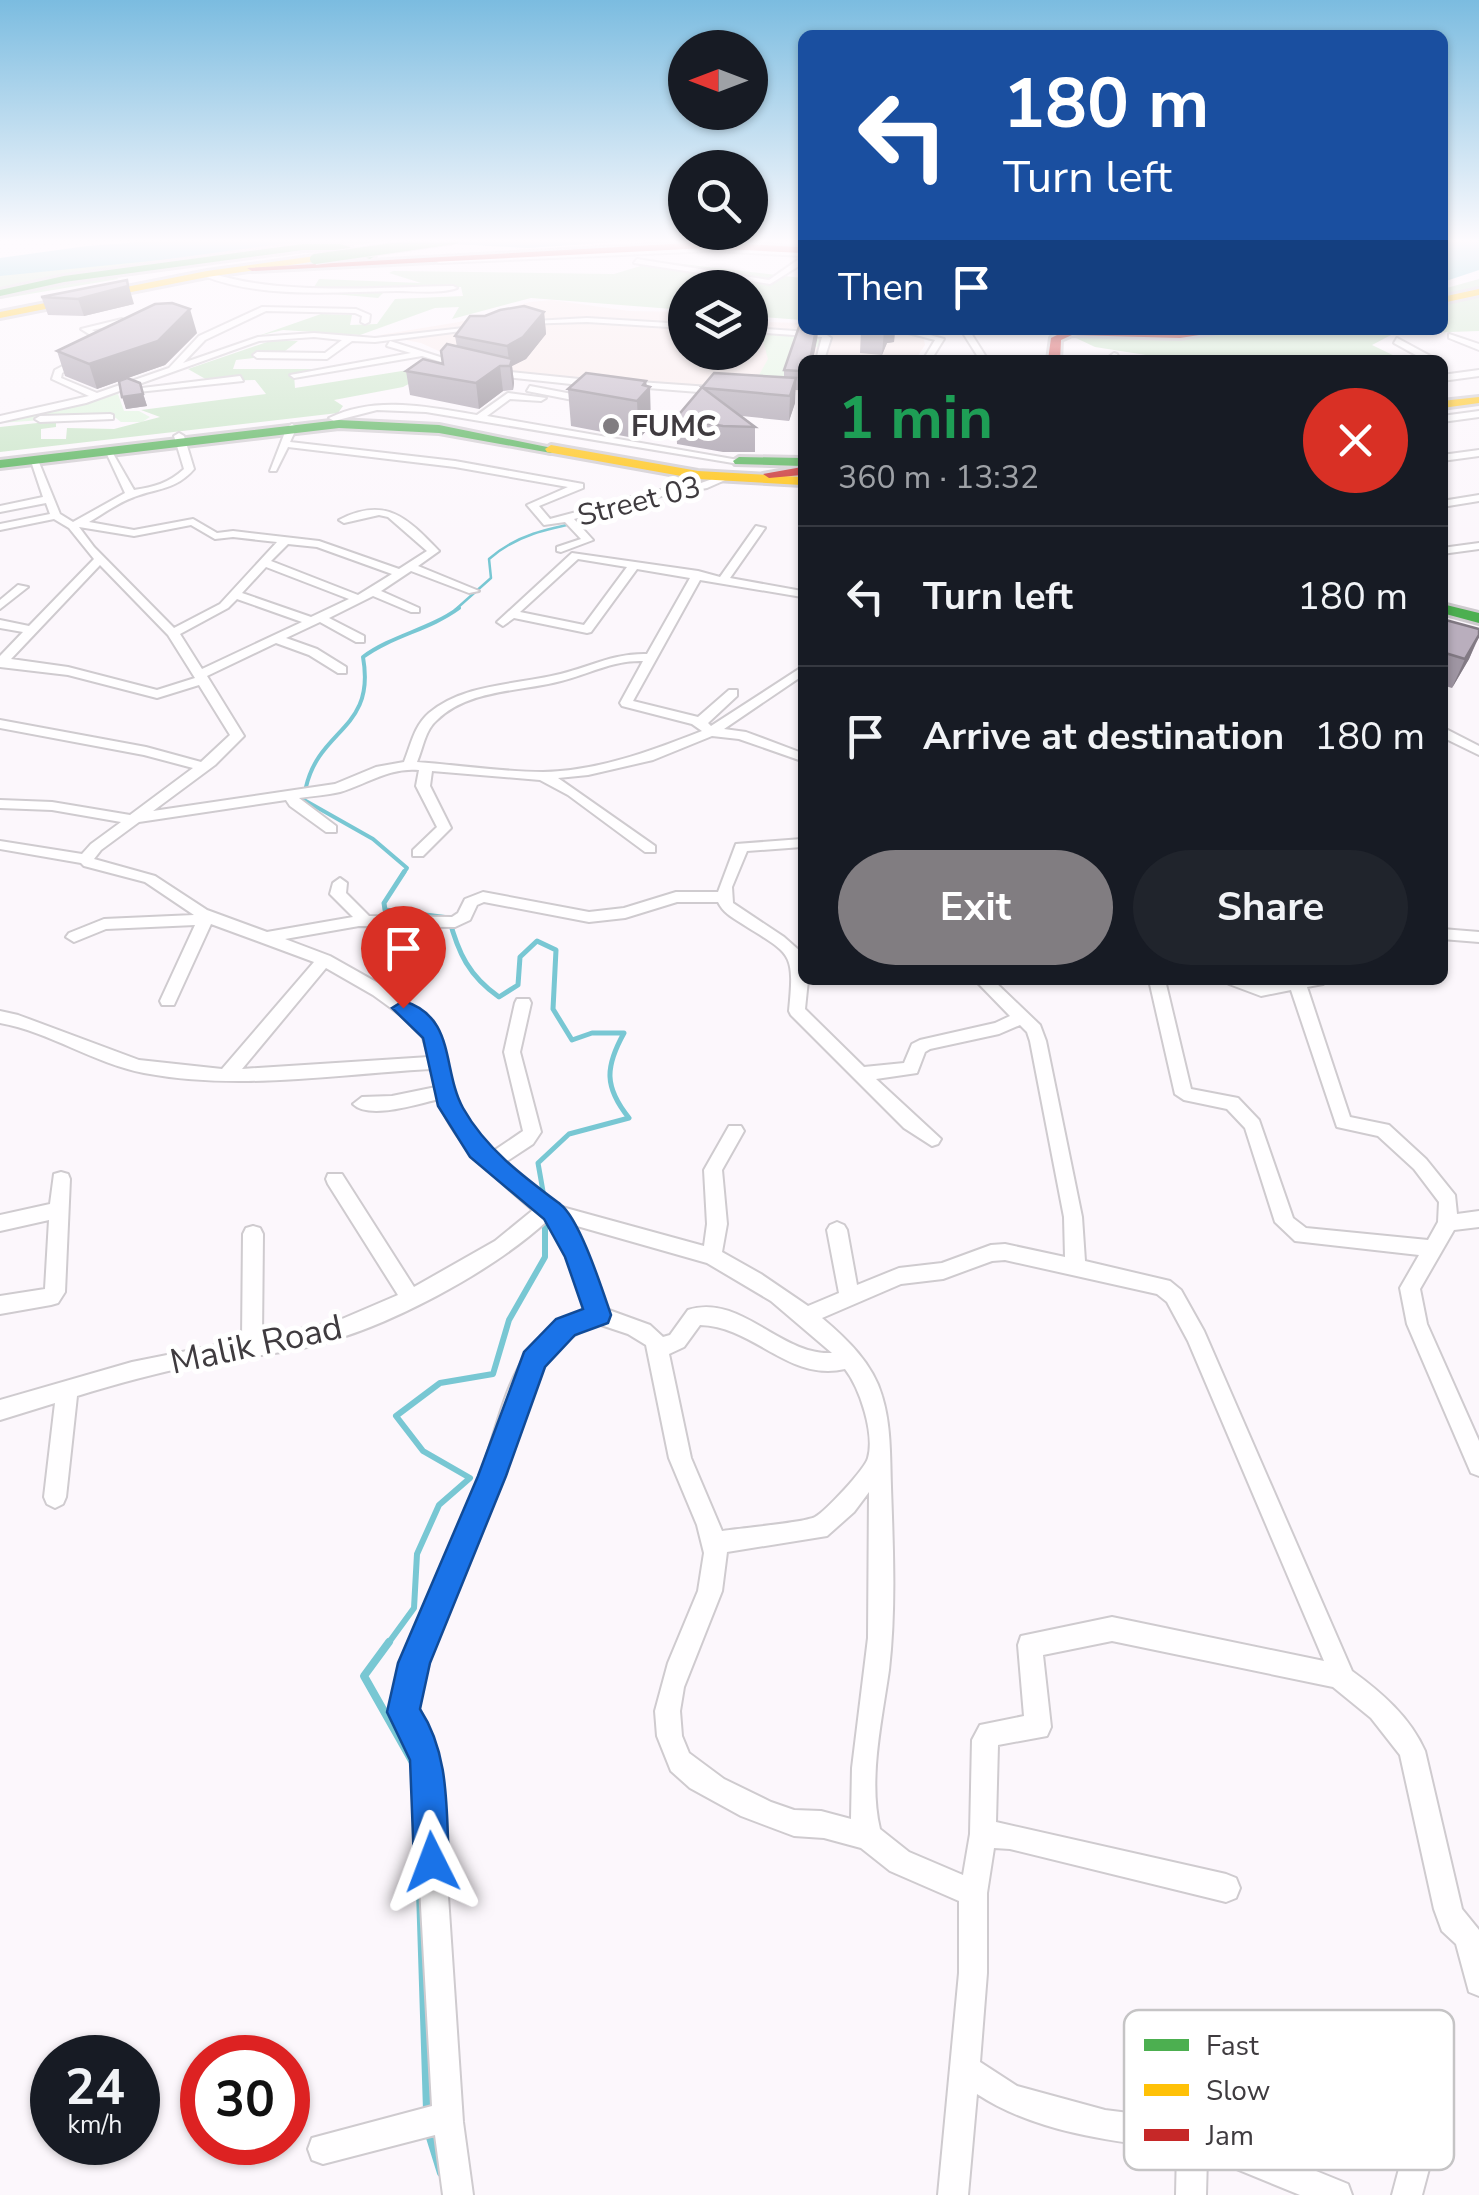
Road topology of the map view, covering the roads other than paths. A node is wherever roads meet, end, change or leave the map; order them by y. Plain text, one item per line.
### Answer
1 (110, 341) edge
2 (199, 341) edge
3 (251, 341) edge
4 (346, 341) edge
5 (380, 341) edge
6 (427, 341) edge
7 (1396, 341) dead end
8 (86, 348) edge
9 (97, 352) junction
10 (420, 352) junction
11 (257, 355) dead end
12 (1422, 355) edge
13 (459, 365) junction
14 (172, 369) junction
15 (1448, 369) edge
16 (1479, 373) edge
17 (294, 375) dead end
18 (1460, 376) junction
19 (1448, 377) edge
20 (240, 379) dead end
21 (137, 382) junction
22 (147, 388) junction
23 (735, 392) edge
24 (100, 395) junction
25 (1479, 407) edge
26 (1448, 408) edge
27 (110, 417) dead end
28 (1448, 417) edge
29 (334, 418) junction
30 (479, 418) junction
31 (566, 421) dead end
32 (0, 422) edge
33 (555, 430) junction
34 (669, 432) dead end
35 (289, 436) junction
36 (180, 440) junction
37 (654, 447) junction
38 (108, 452) junction
39 (1478, 455) edge
40 (1448, 458) edge
41 (33, 460) junction
42 (0, 461) edge
43 (798, 462) edge
44 (273, 468) dead end
45 (732, 470) junction
46 (798, 476) edge
47 (798, 476) edge
48 (131, 494) junction
49 (1479, 498) edge
50 (1448, 503) edge
51 (0, 509) edge
52 (65, 516) junction
53 (344, 520) dead end
54 (571, 522) junction
55 (0, 527) edge
56 (760, 528) dead end
57 (286, 539) junction
58 (1479, 546) edge
59 (561, 549) dead end
60 (1448, 550) edge
61 (100, 560) junction
62 (263, 562) junction
63 (634, 564) junction
64 (406, 570) junction
65 (698, 574) junction
66 (724, 579) junction
67 (22, 587) dead end
68 (472, 591) dead end
69 (372, 592) junction
70 (798, 593) edge
71 (235, 594) junction
72 (358, 599) junction
73 (0, 606) edge
74 (415, 610) dead end
75 (1448, 610) edge
76 (1479, 618) edge
77 (317, 620) junction
78 (1448, 622) edge
79 (0, 624) edge
80 (29, 630) junction
81 (1479, 630) edge
82 (172, 633) junction
83 (360, 639) dead end
84 (279, 640) junction
85 (652, 658) junction
86 (0, 662) edge
87 (342, 670) dead end
88 (798, 676) edge
89 (203, 677) junction
90 (733, 693) dead end
91 (0, 724) edge
92 (705, 727) junction
93 (1448, 734) edge
94 (1479, 751) edge
95 (798, 756) edge
96 (408, 765) junction
97 (426, 766) junction
98 (203, 767) junction
99 (543, 776) junction
100 (291, 796) junction
101 (0, 804) edge
102 (129, 819) junction
103 (331, 830) dead end
104 (724, 837) dead end
105 (798, 843) edge
106 (0, 844) edge
107 (746, 844) junction
108 (650, 849) dead end
109 (418, 853) dead end
110 (86, 859) junction
111 (340, 883) dead end
112 (724, 897) junction
113 (211, 920) junction
114 (359, 922) junction
115 (1448, 934) edge
116 (1479, 936) edge
117 (74, 938) dead end
118 (263, 938) junction
119 (324, 960) junction
120 (798, 962) edge
121 (799, 985) edge
122 (988, 985) edge
123 (1158, 985) edge
124 (1248, 985) edge
125 (1284, 985) edge
126 (1304, 985) edge
127 (168, 1001) dead end
128 (523, 1003) dead end
129 (1022, 1017) junction
130 (0, 1018) edge
131 (440, 1063) junction
132 (860, 1074) junction
133 (225, 1076) junction
134 (446, 1092) junction
135 (362, 1104) dead end
136 (735, 1130) dead end
137 (932, 1139) dead end
138 (491, 1162) junction
139 (60, 1178) dead end
140 (334, 1178) dead end
141 (59, 1210) junction
142 (549, 1211) junction
143 (1479, 1219) edge
144 (0, 1222) edge
145 (1448, 1223) junction
146 (836, 1230) dead end
147 (253, 1234) dead end
148 (1431, 1248) junction
149 (712, 1256) junction
150 (1075, 1266) junction
151 (849, 1295) junction
152 (410, 1296) junction
153 (0, 1305) edge
154 (598, 1315) junction
155 (806, 1316) junction
156 (252, 1346) junction
157 (659, 1348) junction
158 (847, 1359) junction
159 (67, 1389) junction
160 (0, 1410) edge
161 (878, 1464) junction
162 (1479, 1466) edge
163 (55, 1497) dead end
164 (714, 1543) junction
165 (1338, 1676) junction
166 (983, 1834) junction
167 (869, 1838) junction
168 (1226, 1888) dead end
169 (973, 1893) junction
170 (1479, 1982) edge
171 (964, 2069) junction
172 (432, 2124) junction
173 (1124, 2127) edge
174 (322, 2149) dead end
175 (1192, 2170) edge
176 (1277, 2170) edge
177 (1413, 2170) edge
178 (458, 2195) edge
179 (953, 2195) edge
180 (1191, 2195) edge
181 (1338, 2195) edge
182 (1406, 2195) edge

1 - 9 street
2 - 14 street
3 - 14 street
4 - 11 street
5 - 10 street
6 - 10 street
7 - 12 street
8 - 9 street
9 - 24 street
10 - 13 street
10 - 17 street
13 - 23 street
13 - 30 street
14 - 21 street
15 - 18 street
16 - 18 street
18 - 19 street
20 - 22 street
21 - 22 street
21 - 24 street
22 - 24 street
24 - 32 street
25 - 26 main road
25 - 28 street
27 - 32 street
29 - 30 street
29 - 36 main road
29 - 45 main road
30 - 33 street
31 - 33 street
33 - 37 street
34 - 37 street
35 - 36 main road
35 - 44 street
35 - 45 main road
35 - 54 street, Street 03
36 - 38 main road
36 - 42 main road
36 - 48 street
37 - 45 street
38 - 41 main road
38 - 48 street
39 - 40 street
41 - 42 main road
41 - 52 street
43 - 45 main road
45 - 46 main road
45 - 47 main road
45 - 54 street, Street 03
48 - 52 street
49 - 50 street
51 - 52 street
52 - 55 street
52 - 57 street
52 - 61 street
53 - 64 street
54 - 59 street
56 - 66 street
57 - 62 street
57 - 64 street
58 - 60 street
61 - 80 street
61 - 82 street
62 - 71 street
62 - 72 street
63 - 63 street
63 - 65 street
64 - 68 street
64 - 69 street
65 - 66 street
65 - 85 street
66 - 70 street
67 - 73 street
69 - 72 street
69 - 74 street
71 - 77 street
71 - 82 street
72 - 77 street
75 - 76 main road
77 - 83 street
77 - 84 street
78 - 81 main road
79 - 80 street
80 - 86 street
82 - 89 street
84 - 87 street
84 - 89 street
85 - 92 street
85 - 96 street
86 - 89 street
88 - 92 street
89 - 98 street
90 - 92 street
91 - 98 street
92 - 95 street
92 - 99 street
93 - 94 street
96 - 97 street
96 - 100 street
97 - 99 street
97 - 109 street
98 - 102 street
99 - 108 street
100 - 102 street
100 - 103 street
101 - 102 street
102 - 110 street
104 - 107 street
105 - 107 street
106 - 110 street
107 - 112 street
110 - 113 street
111 - 114 street
112 - 114 street
112 - 120 street
113 - 117 street
113 - 118 street
113 - 127 street
114 - 118 street
115 - 116 street
118 - 119 street
119 - 131 street
119 - 133 street
121 - 132 street
122 - 129 street
123 - 148 street
124 - 125 street
126 - 145 street
128 - 138 street
129 - 132 street
129 - 150 street
130 - 133 street
131 - 133 street
131 - 134 street
132 - 137 street
134 - 135 street
134 - 138 street
136 - 149 street
138 - 142 street
139 - 141 street
140 - 152 street
141 - 144 street
141 - 153 street
142 - 149 street
142 - 152 street, Malik Road
142 - 154 street
143 - 145 street
145 - 148 street
146 - 151 street
147 - 156 street
148 - 162 street
149 - 155 street
150 - 151 street
150 - 165 street
151 - 155 street
152 - 156 street, Malik Road
154 - 157 street
154 - 172 street
155 - 158 street
156 - 159 street, Malik Road
157 - 158 street
157 - 164 street
158 - 161 street
159 - 160 street, Malik Road
159 - 163 street
161 - 164 street
161 - 167 street
164 - 167 street
165 - 166 street
165 - 170 street
166 - 168 street
166 - 169 street
167 - 169 street
169 - 171 street
171 - 173 street
171 - 179 street
172 - 174 street
172 - 178 street
175 - 180 street
176 - 181 street
177 - 182 street

